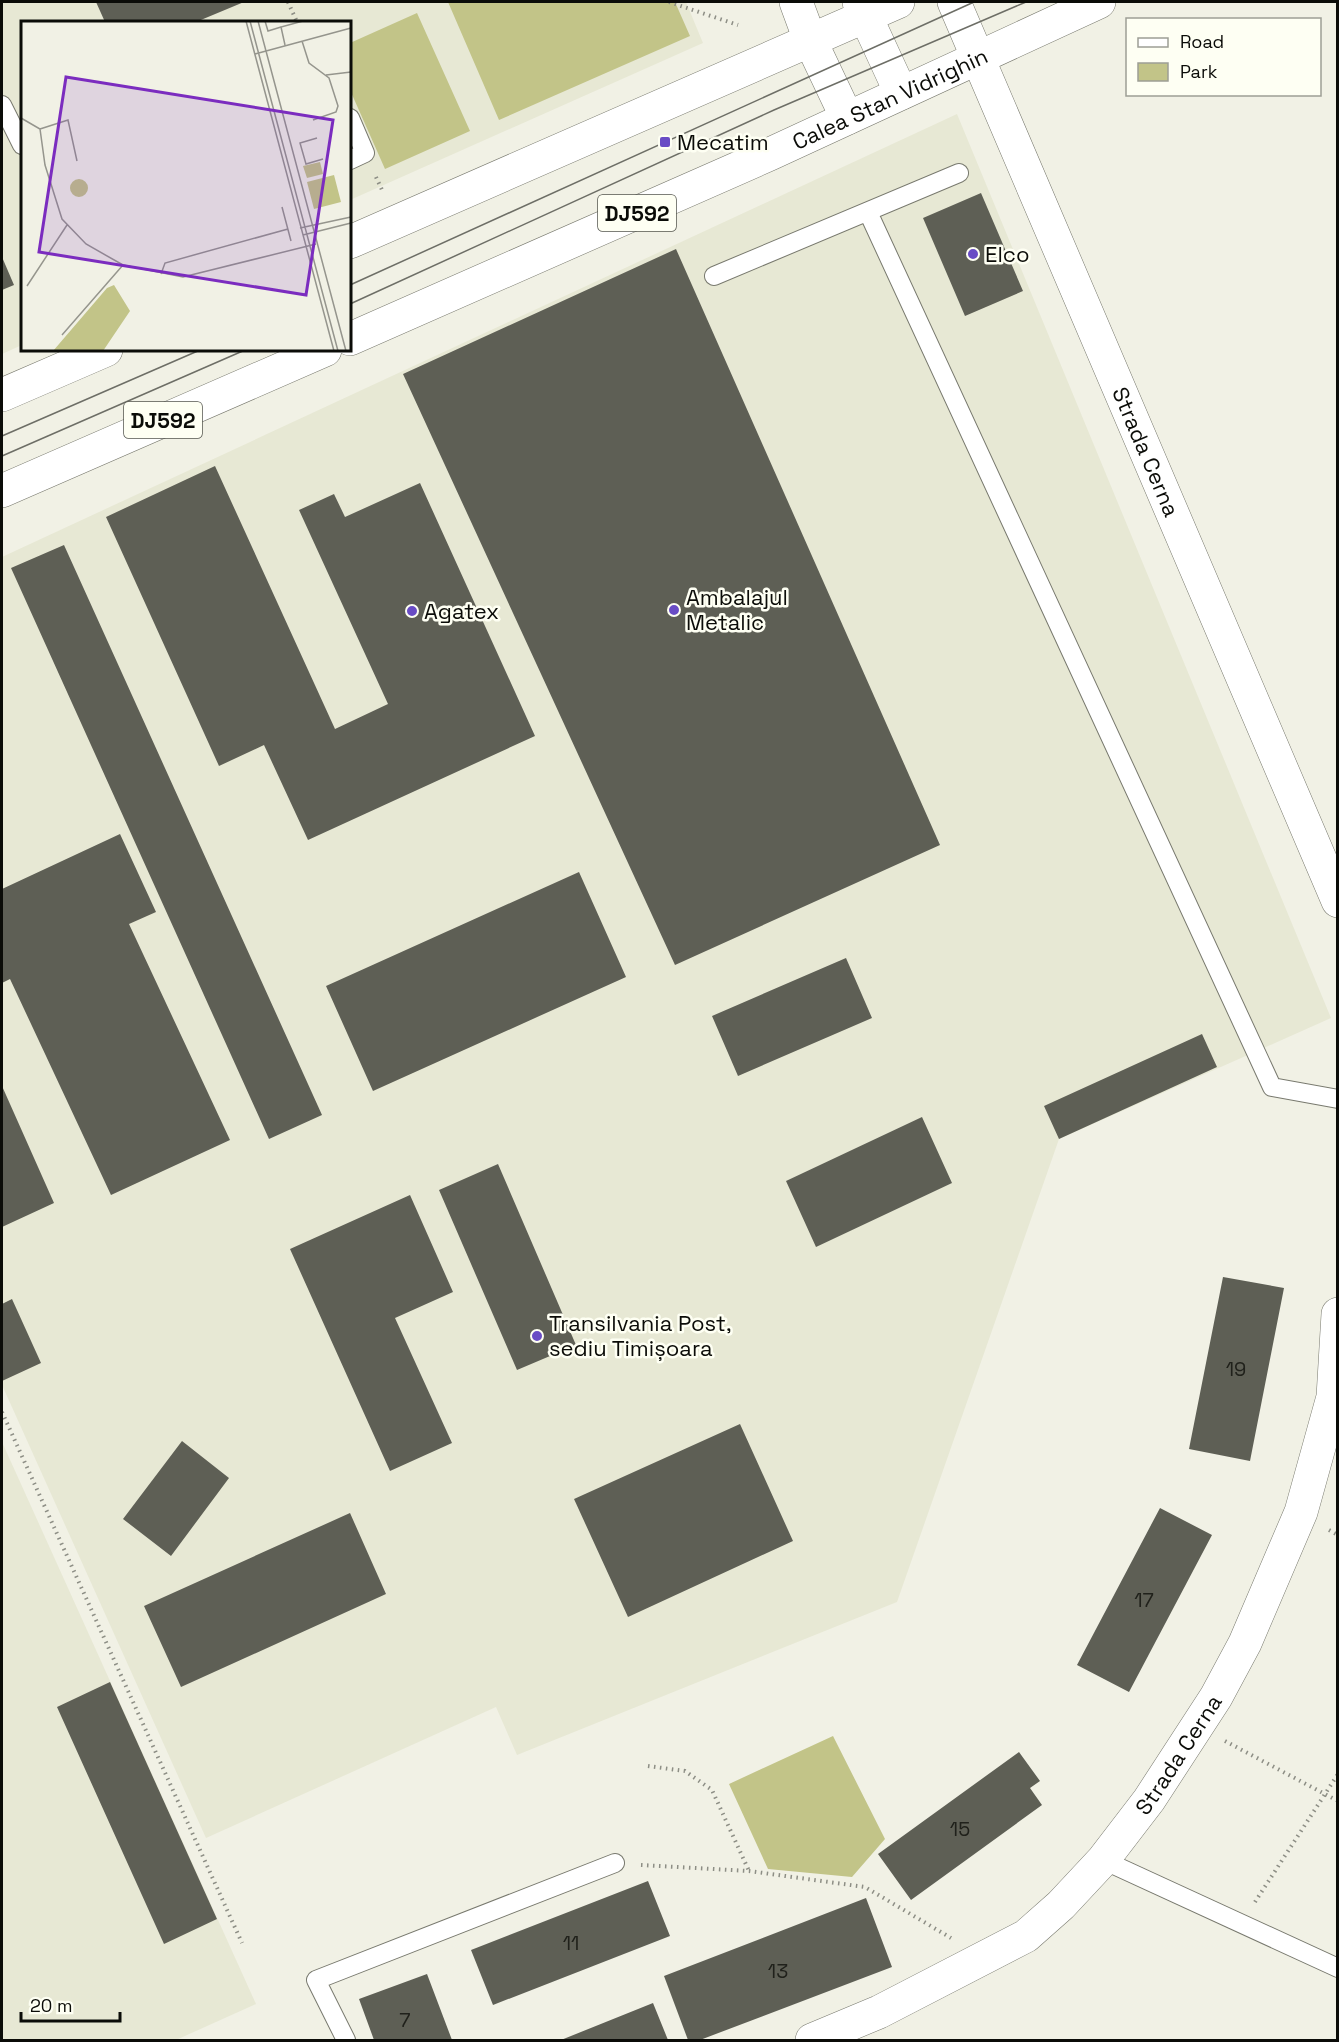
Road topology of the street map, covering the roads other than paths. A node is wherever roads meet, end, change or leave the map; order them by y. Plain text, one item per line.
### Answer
1 (796, 2) edge
2 (898, 2) edge
3 (954, 2) edge
4 (1099, 2) edge
5 (862, 9) edge
6 (810, 40) junction
7 (978, 57) junction
8 (901, 93) junction
9 (2, 105) edge
10 (847, 118) junction
11 (351, 120) edge
12 (21, 143) edge
13 (351, 160) edge
14 (959, 173) dead end
15 (868, 212) junction
16 (351, 242) edge
17 (714, 276) dead end
18 (351, 339) edge
19 (104, 351) edge
20 (323, 351) edge
21 (2, 395) edge
22 (2, 491) edge
23 (1338, 901) edge
24 (1338, 1099) edge
25 (1338, 1314) edge
26 (1335, 1398) edge
27 (1103, 1860) junction
28 (615, 1863) road end
29 (1338, 1968) edge
30 (346, 2040) edge
31 (812, 2040) edge

1 - 6 street
2 - 5 street
3 - 7 street, Strada Cerna
4 - 7 street, Calea Stan Vidrighin / DJ592
5 - 6 street
5 - 8 street
6 - 10 street
6 - 16 street
7 - 8 street, Calea Stan Vidrighin / DJ592
7 - 23 street, Strada Cerna
8 - 10 street, Calea Stan Vidrighin / DJ592
9 - 12 lane
10 - 18 street, Calea Stan Vidrighin / DJ592
11 - 13 lane
14 - 15 lane
15 - 17 lane
15 - 24 lane
19 - 21 street
20 - 22 street, DJ592
25 - 26 street, Strada Cerna
26 - 27 street, Strada Cerna
27 - 29 lane
27 - 31 street, Strada Cerna
28 - 30 lane

